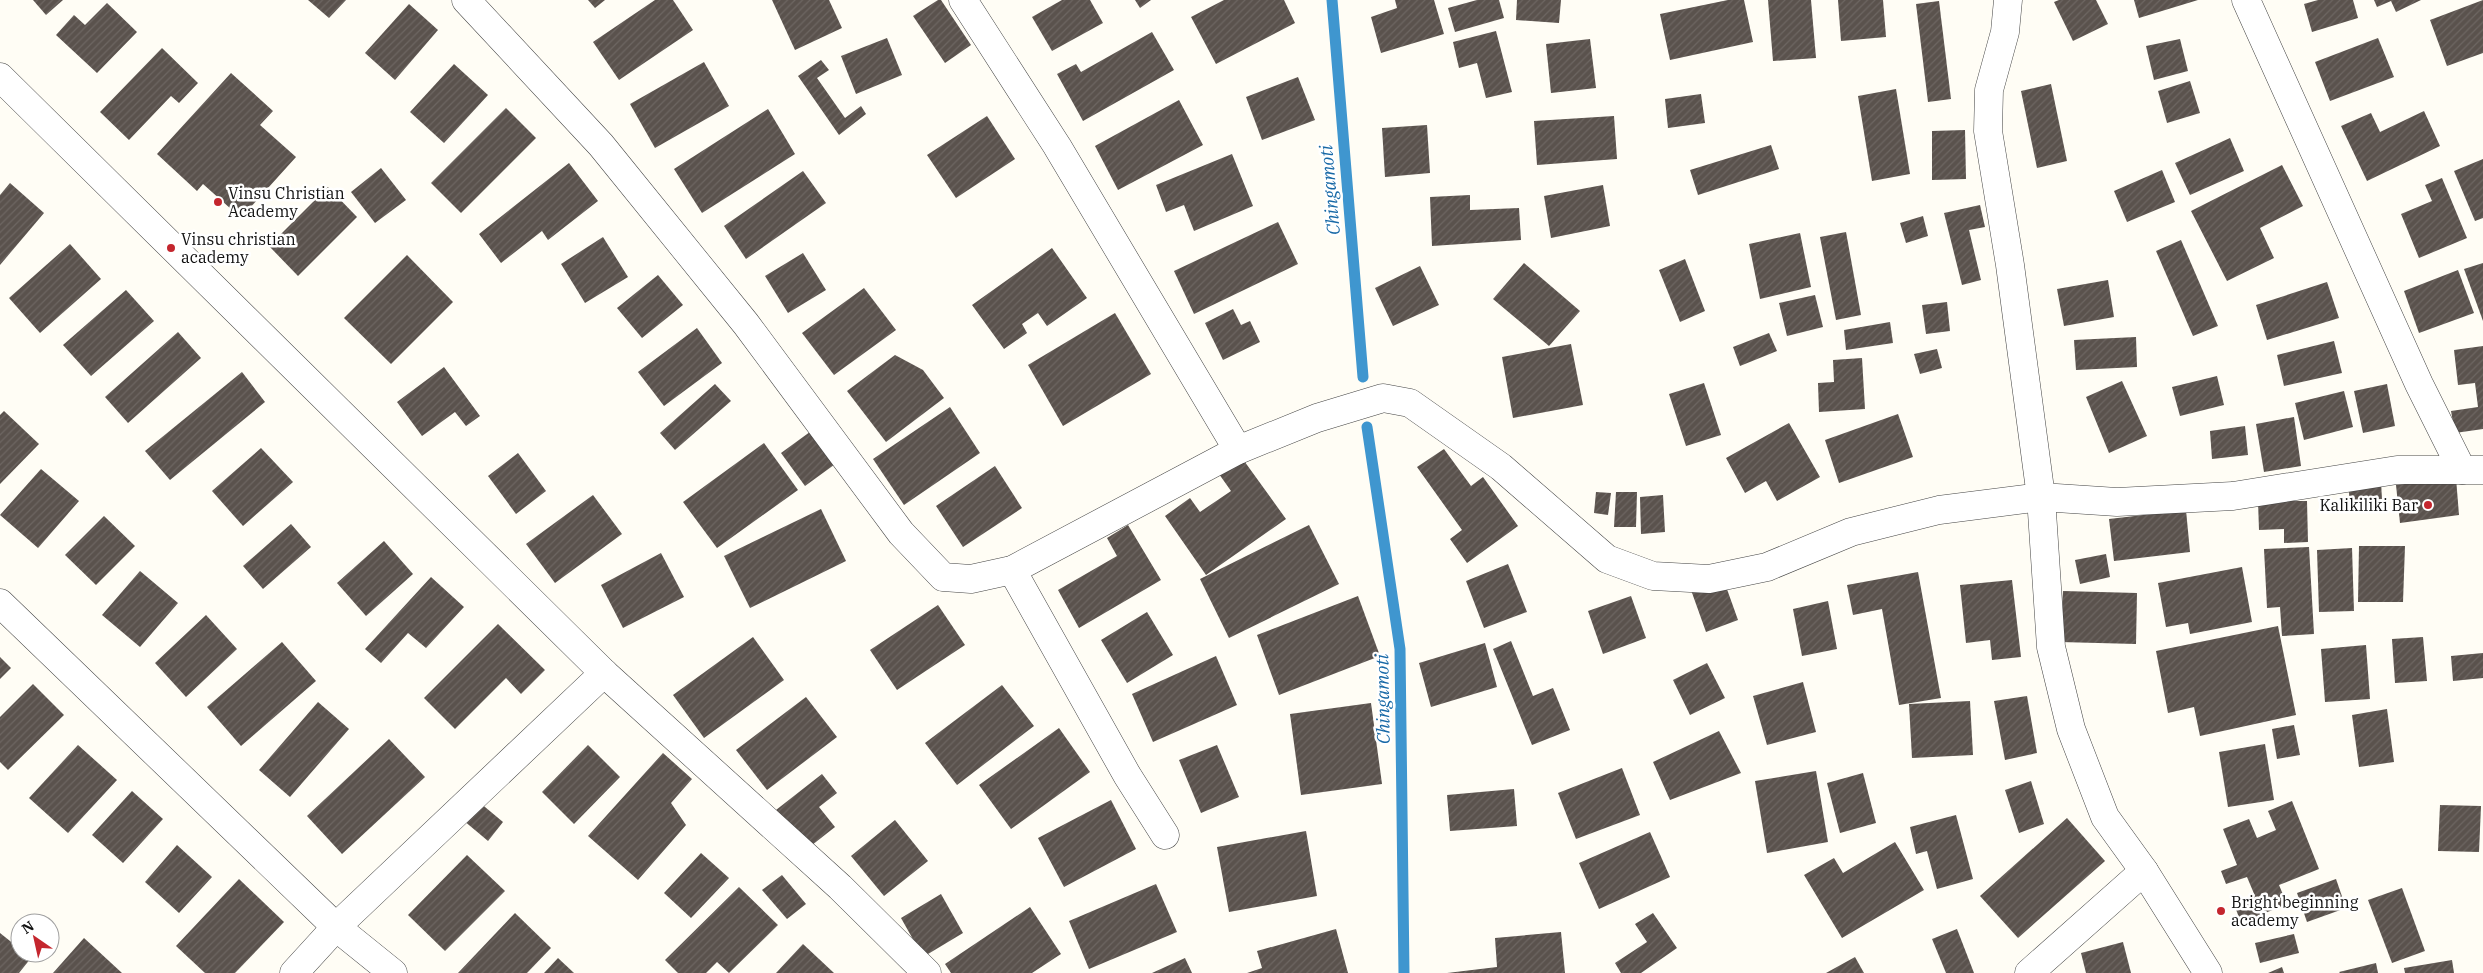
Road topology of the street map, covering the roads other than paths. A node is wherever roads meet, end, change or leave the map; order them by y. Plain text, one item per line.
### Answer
1 (466, 0) edge
2 (963, 0) edge
3 (2008, 0) edge
4 (2246, 0) edge
5 (0, 77) edge
6 (1238, 450) junction
7 (2473, 470) edge
8 (2041, 497) junction
9 (1012, 570) junction
10 (0, 603) edge
11 (604, 673) junction
12 (1165, 835) dead end
13 (2144, 871) junction
14 (336, 927) junction
15 (294, 973) edge
16 (393, 973) edge
17 (927, 973) edge
18 (2029, 973) edge
19 (2208, 973) edge

1 - 9 street
2 - 6 street
3 - 8 street
4 - 7 street
5 - 11 street
6 - 8 street
6 - 9 street
7 - 8 street
8 - 13 street
9 - 12 street
10 - 14 street
11 - 14 street
11 - 17 street
13 - 18 street
13 - 19 street
14 - 15 street
14 - 16 street

